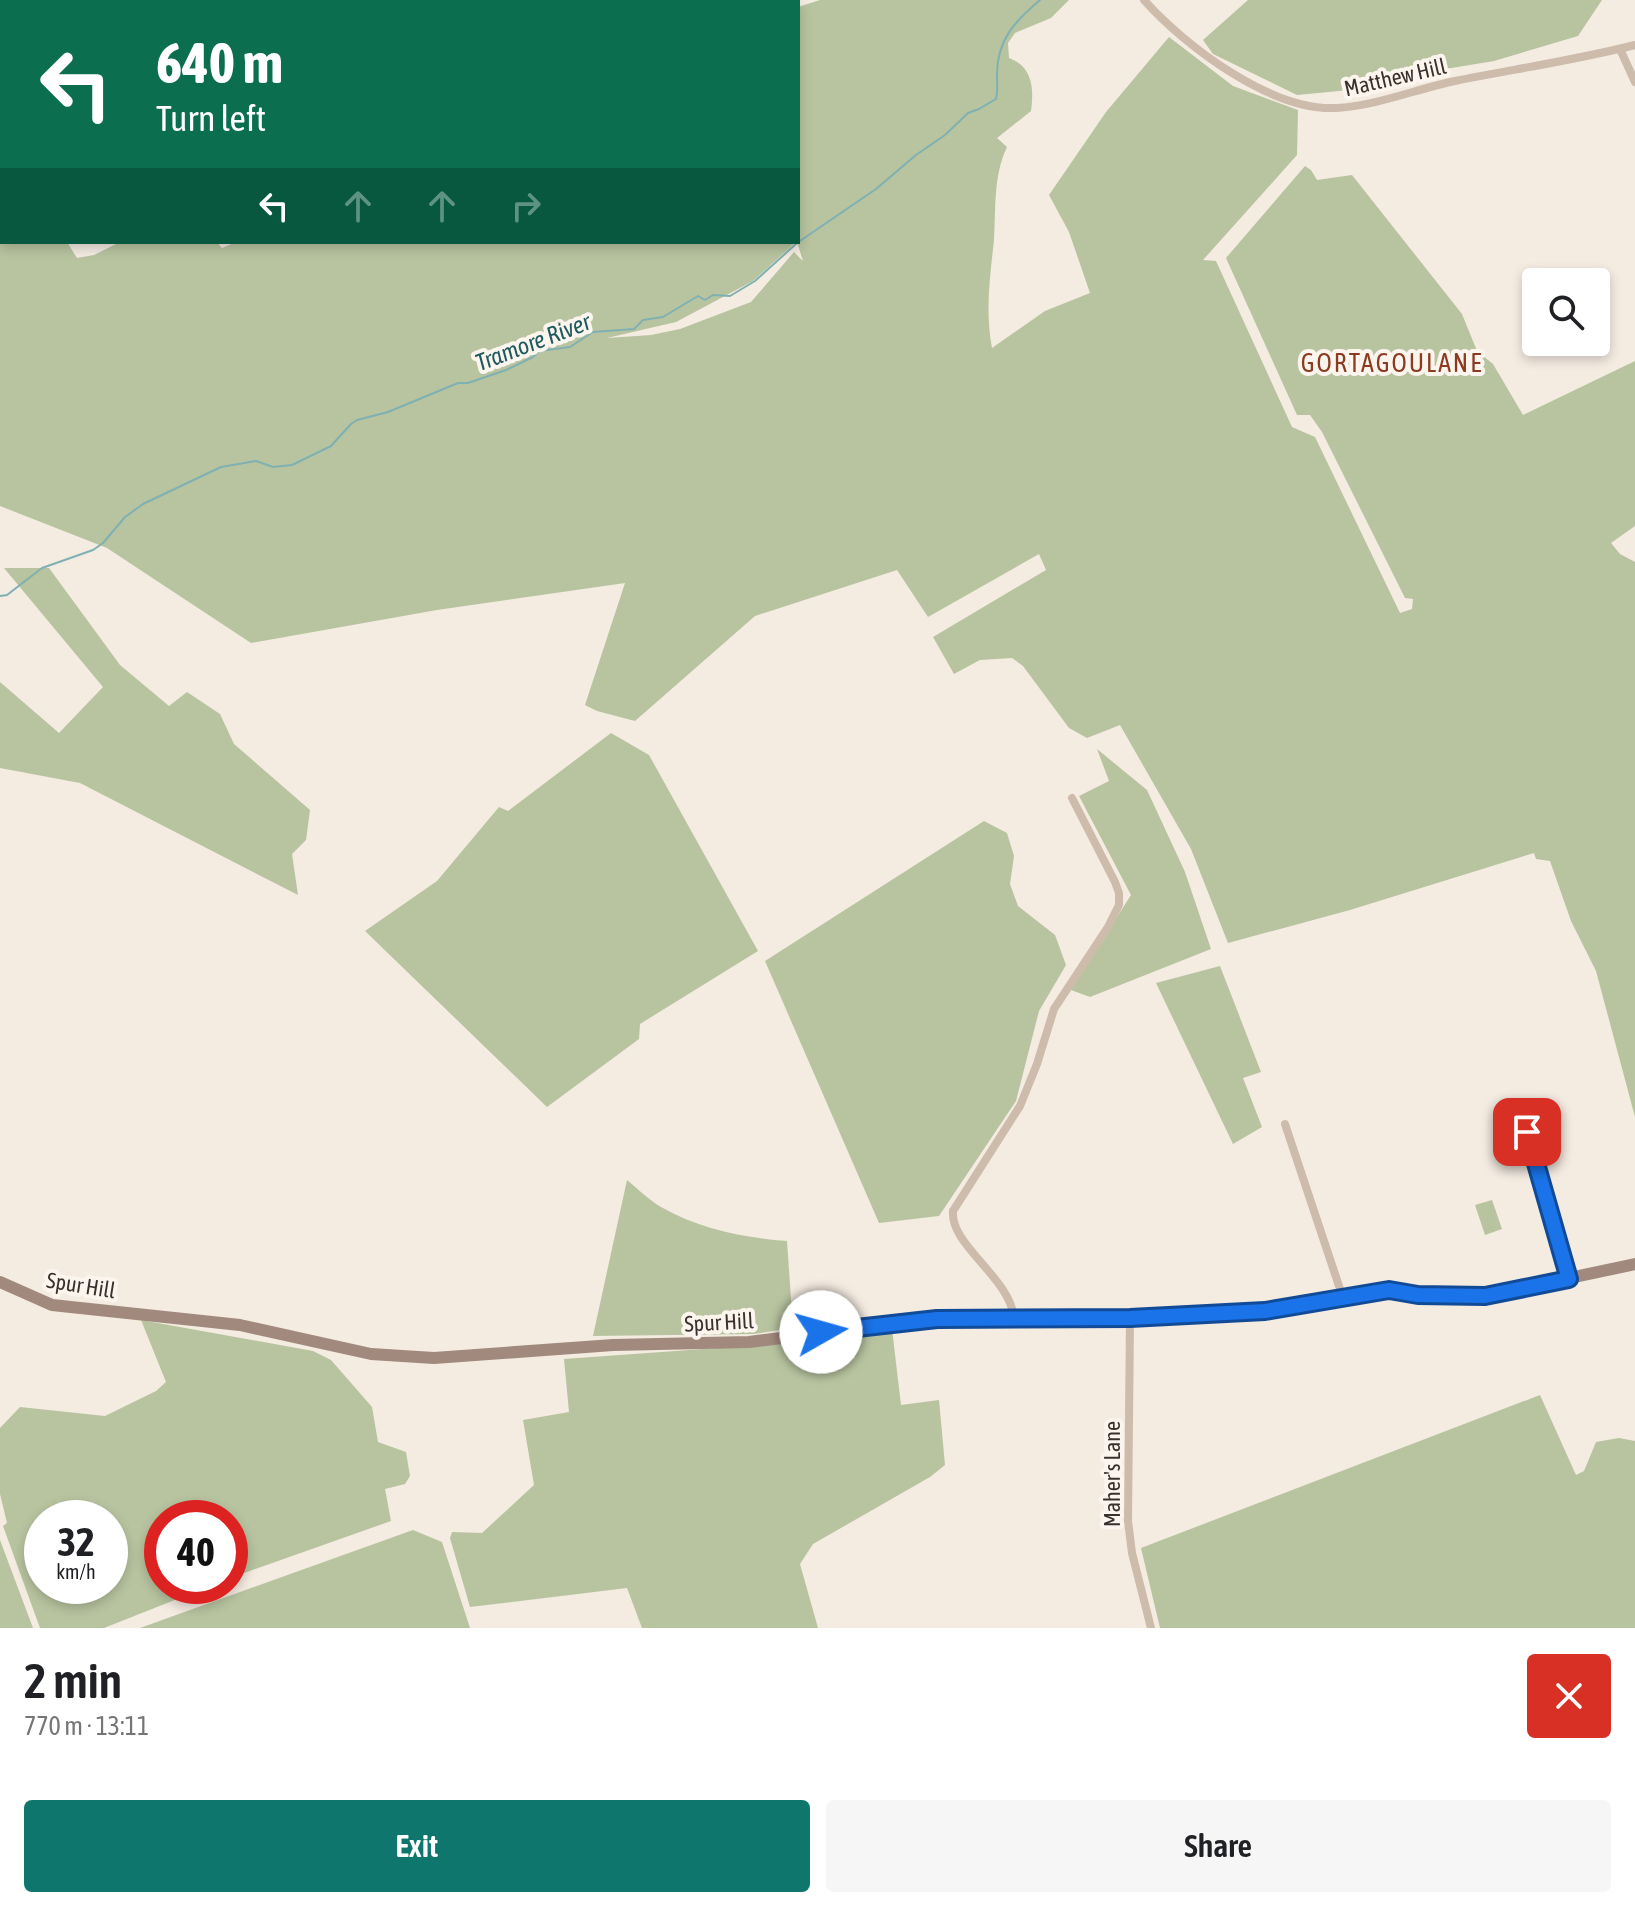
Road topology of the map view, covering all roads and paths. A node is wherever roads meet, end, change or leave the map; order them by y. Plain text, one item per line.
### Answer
1 (1144, 0) edge
2 (1635, 45) edge
3 (1620, 49) junction
4 (1635, 82) edge
5 (1072, 798) dead end
6 (1519, 1108) dead end
7 (1285, 1124) dead end
8 (1635, 1264) edge
9 (1569, 1279) junction
10 (0, 1282) edge
11 (1343, 1298) junction
12 (1014, 1317) junction
13 (1130, 1318) junction
14 (1151, 1628) edge

1 - 3 street, Matthew Hill
2 - 3 street, Matthew Hill
3 - 4 street
5 - 12 street
6 - 9 street
7 - 11 street
8 - 9 street, Spur Hill
9 - 11 street, Spur Hill
10 - 12 street, Spur Hill
11 - 13 street, Spur Hill
12 - 13 street, Spur Hill
13 - 14 street, Maher's Lane

